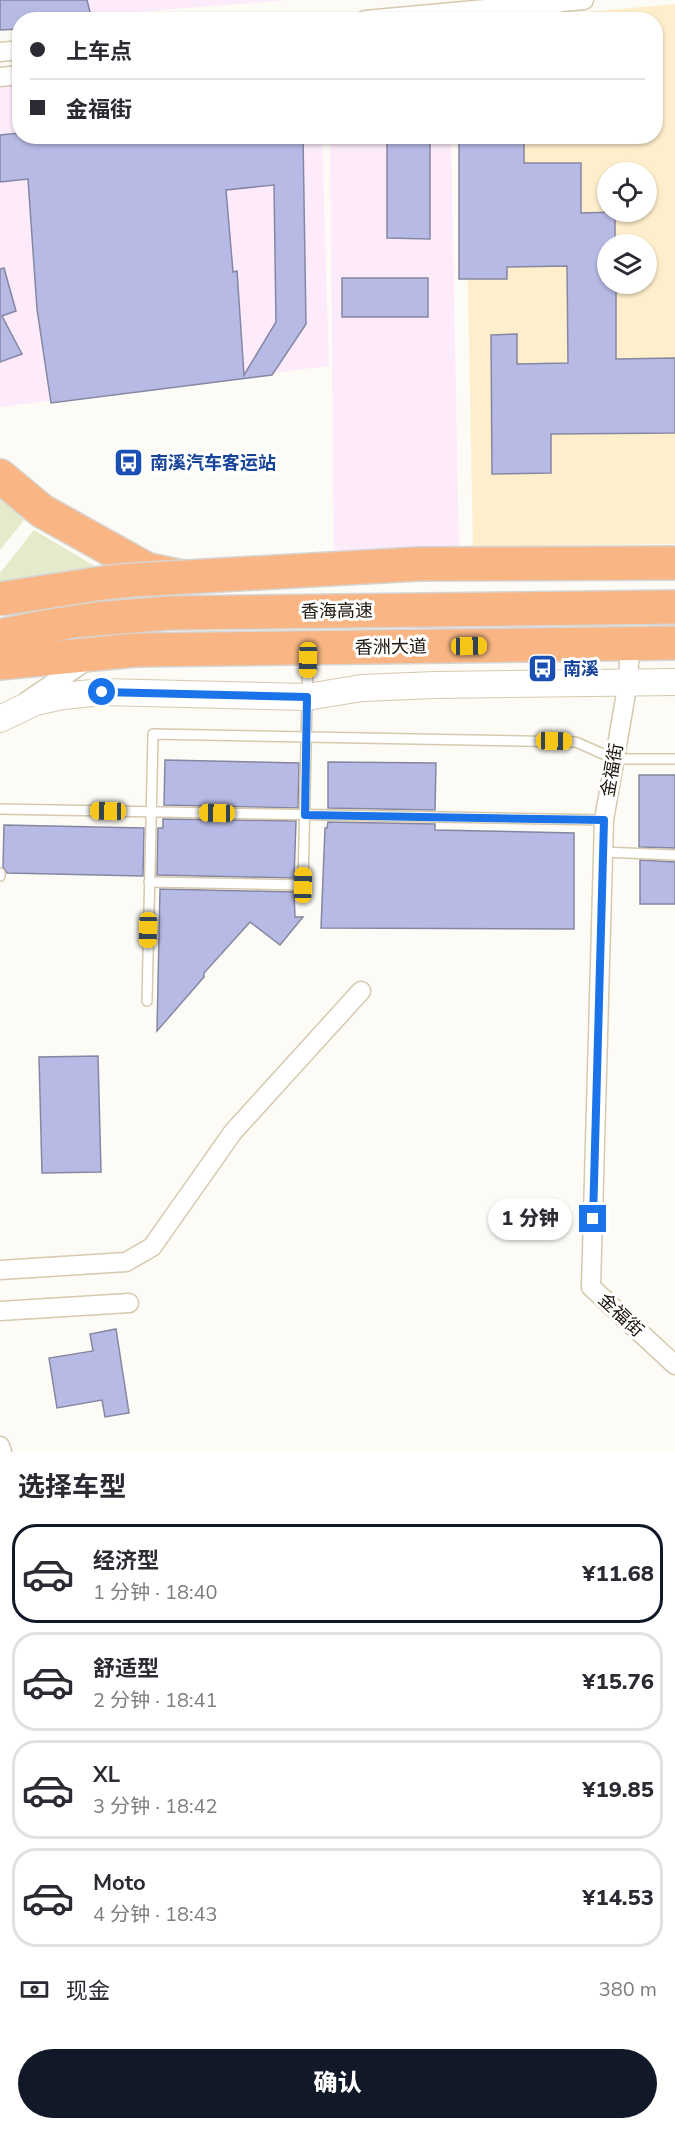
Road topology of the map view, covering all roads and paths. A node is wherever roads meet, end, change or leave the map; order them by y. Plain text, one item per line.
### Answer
1 (584, 0) edge
2 (453, 12) edge
3 (0, 476) edge
4 (675, 563) edge
5 (675, 597) edge
6 (0, 599) edge
7 (291, 599) junction
8 (675, 607) edge
9 (0, 609) edge
10 (0, 636) edge
11 (675, 643) edge
12 (630, 644) junction
13 (309, 648) junction
14 (98, 654) junction
15 (0, 663) edge
16 (628, 682) junction
17 (675, 682) edge
18 (307, 697) junction
19 (2, 720) edge
20 (306, 737) junction
21 (614, 759) junction
22 (675, 759) edge
23 (0, 809) edge
24 (151, 812) junction
25 (305, 815) junction
26 (604, 820) junction
27 (603, 852) junction
28 (675, 855) edge
29 (149, 882) junction
30 (361, 991) dead end
31 (147, 1001) dead end
32 (0, 1270) edge
33 (129, 1303) dead end
34 (0, 1311) edge
35 (675, 1365) edge
36 (0, 1446) edge
37 (2, 1452) edge

1 - 2 street
3 - 7 highway
4 - 6 highway, bridge
5 - 7 highway
7 - 9 highway
8 - 10 highway, 香海高速
11 - 12 highway, 香洲大道
12 - 13 highway, 香洲大道
12 - 16 street, 金福街
13 - 14 highway, 香洲大道
13 - 18 lane
14 - 15 highway, 香洲大道
14 - 19 street
16 - 17 street
16 - 18 street
16 - 21 street, 金福街
18 - 19 street
18 - 20 lane
20 - 21 lane
20 - 24 lane
20 - 25 lane
21 - 22 lane
21 - 26 street, 金福街
23 - 24 lane
24 - 25 lane
24 - 29 lane
25 - 26 lane
25 - 29 lane
26 - 27 street, 金福街
27 - 28 lane
27 - 35 street, 金福街
29 - 31 lane
30 - 32 street
33 - 34 street
36 - 37 street

